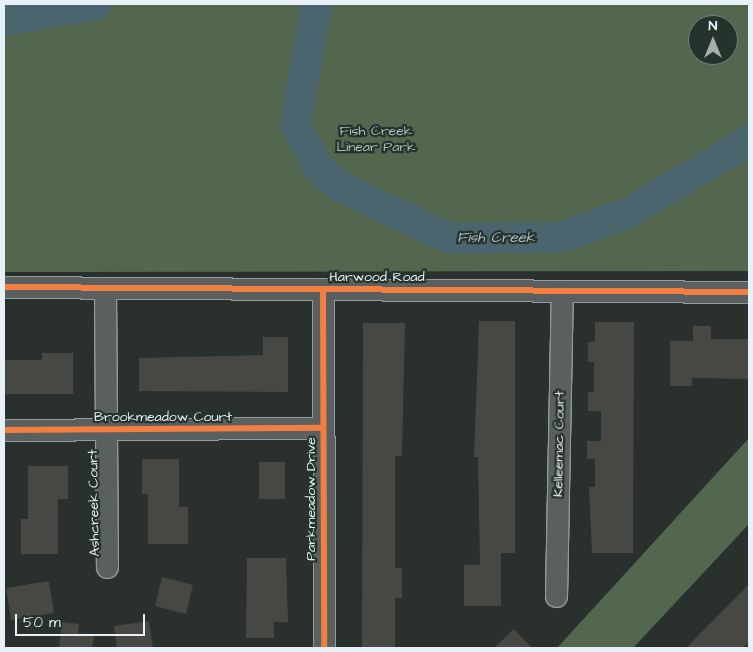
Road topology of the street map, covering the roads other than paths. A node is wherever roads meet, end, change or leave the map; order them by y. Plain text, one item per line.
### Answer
1 (4, 287) edge
2 (104, 288) junction
3 (323, 289) junction
4 (562, 291) junction
5 (749, 292) edge
6 (323, 428) junction
7 (4, 430) edge
8 (106, 430) junction
9 (107, 567) dead end
10 (556, 596) dead end
11 (324, 648) edge

1 - 2 street, Harwood Road
2 - 3 street, Harwood Road
2 - 8 street, Ashcreek Court
3 - 4 street, Harwood Road
3 - 6 street, Parkmeadow Drive
4 - 5 street, Harwood Road
4 - 10 street, Kelleemac Court
6 - 8 street, Brookmeadow Court
6 - 11 street, Parkmeadow Drive
7 - 8 street, Brookmeadow Court
8 - 9 street, Ashcreek Court

